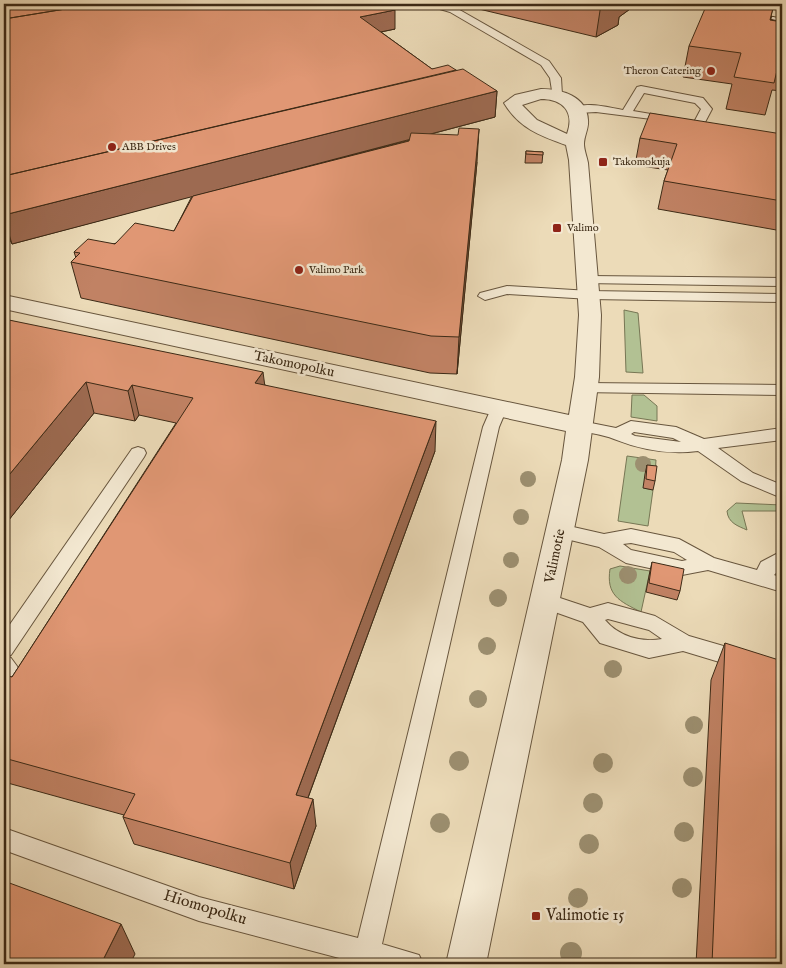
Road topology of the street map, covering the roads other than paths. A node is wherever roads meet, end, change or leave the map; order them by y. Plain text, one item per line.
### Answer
1 (428, 4) edge
2 (456, 7) edge
3 (557, 95) junction
4 (578, 110) junction
5 (626, 112) junction
6 (574, 142) junction
7 (782, 282) edge
8 (590, 287) junction
9 (485, 296) dead end
10 (782, 298) edge
11 (5, 304) edge
12 (586, 388) junction
13 (782, 390) edge
14 (499, 408) junction
15 (580, 426) junction
16 (782, 434) edge
17 (699, 443) junction
18 (138, 452) dead end
19 (782, 492) edge
20 (560, 531) junction
21 (782, 558) edge
22 (762, 579) junction
23 (782, 585) edge
24 (545, 601) junction
25 (4, 649) edge
26 (4, 664) edge
27 (782, 672) edge
28 (4, 693) edge
29 (4, 839) edge
30 (368, 953) junction
31 (410, 964) edge
32 (466, 964) edge

1 - 2 lane
2 - 3 lane
3 - 4 street
3 - 6 street
4 - 5 lane
4 - 6 street, Valimotie
5 - 5 lane
6 - 8 street, Valimotie
7 - 8 lane
8 - 9 lane
8 - 10 lane
8 - 12 street, Valimotie
11 - 14 street, Takomopolku
12 - 13 lane
12 - 15 street, Valimotie
14 - 15 street, Takomopolku
14 - 30 lane
15 - 17 lane
15 - 20 street, Valimotie
16 - 17 lane
17 - 19 lane
18 - 25 lane
20 - 22 lane
20 - 24 street, Valimotie
21 - 22 lane
22 - 23 lane
24 - 27 lane
24 - 32 street, Valimotie
26 - 28 lane
29 - 30 lane, Hiomopolku
30 - 31 lane, Hiomopolku

